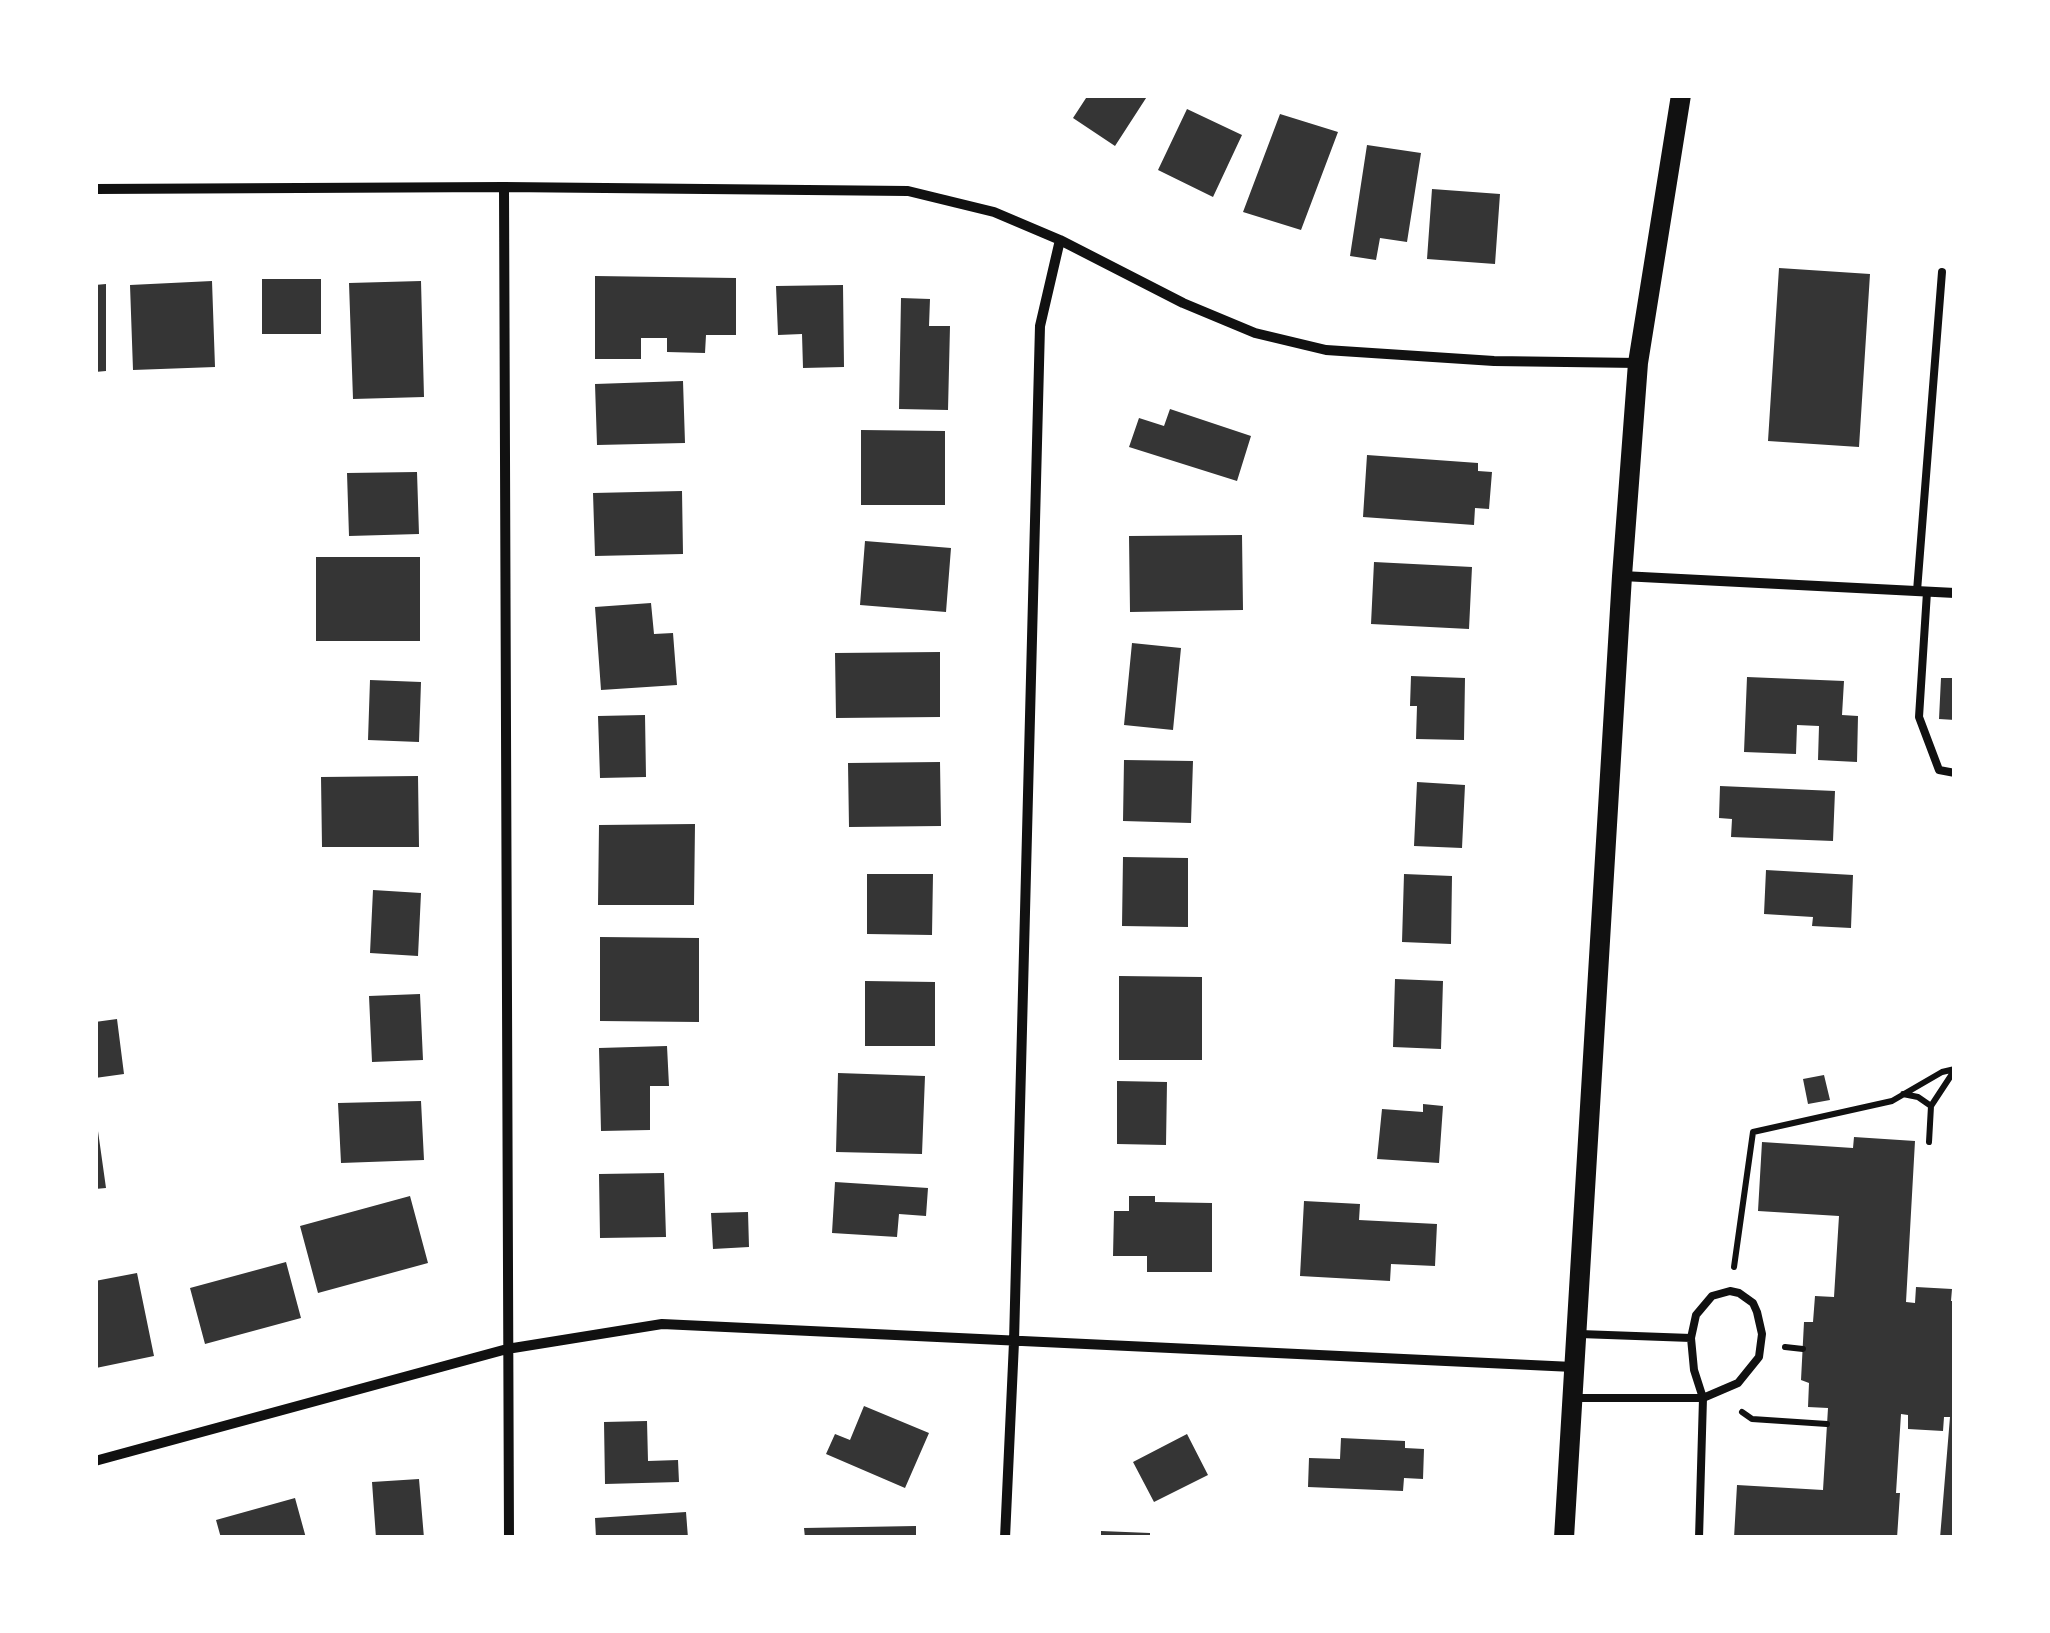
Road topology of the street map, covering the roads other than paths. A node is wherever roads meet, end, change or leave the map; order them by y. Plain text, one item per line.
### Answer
1 (1681, 95) edge
2 (504, 188) junction
3 (95, 189) edge
4 (1060, 240) junction
5 (1942, 272) dead end
6 (1638, 363) junction
7 (1622, 576) junction
8 (1922, 592) junction
9 (1955, 593) edge
10 (1955, 773) edge
11 (1576, 1334) junction
12 (1690, 1338) junction
13 (1014, 1342) junction
14 (507, 1349) junction
15 (1574, 1366) junction
16 (1571, 1398) junction
17 (1704, 1398) junction
18 (95, 1461) edge
19 (509, 1538) edge
20 (1006, 1538) edge
21 (1564, 1538) edge
22 (1699, 1538) edge

1 - 6 main road
2 - 3 street
2 - 4 street
2 - 14 street
4 - 6 street
4 - 13 street
5 - 8 lane
6 - 7 main road
7 - 8 street
7 - 11 main road
8 - 9 street
8 - 10 lane
11 - 12 lane
11 - 15 main road
12 - 17 lane
12 - 17 lane
13 - 14 street
13 - 15 street
13 - 20 street
14 - 18 street
14 - 19 street
15 - 16 main road
16 - 17 lane
16 - 21 main road
17 - 22 lane

